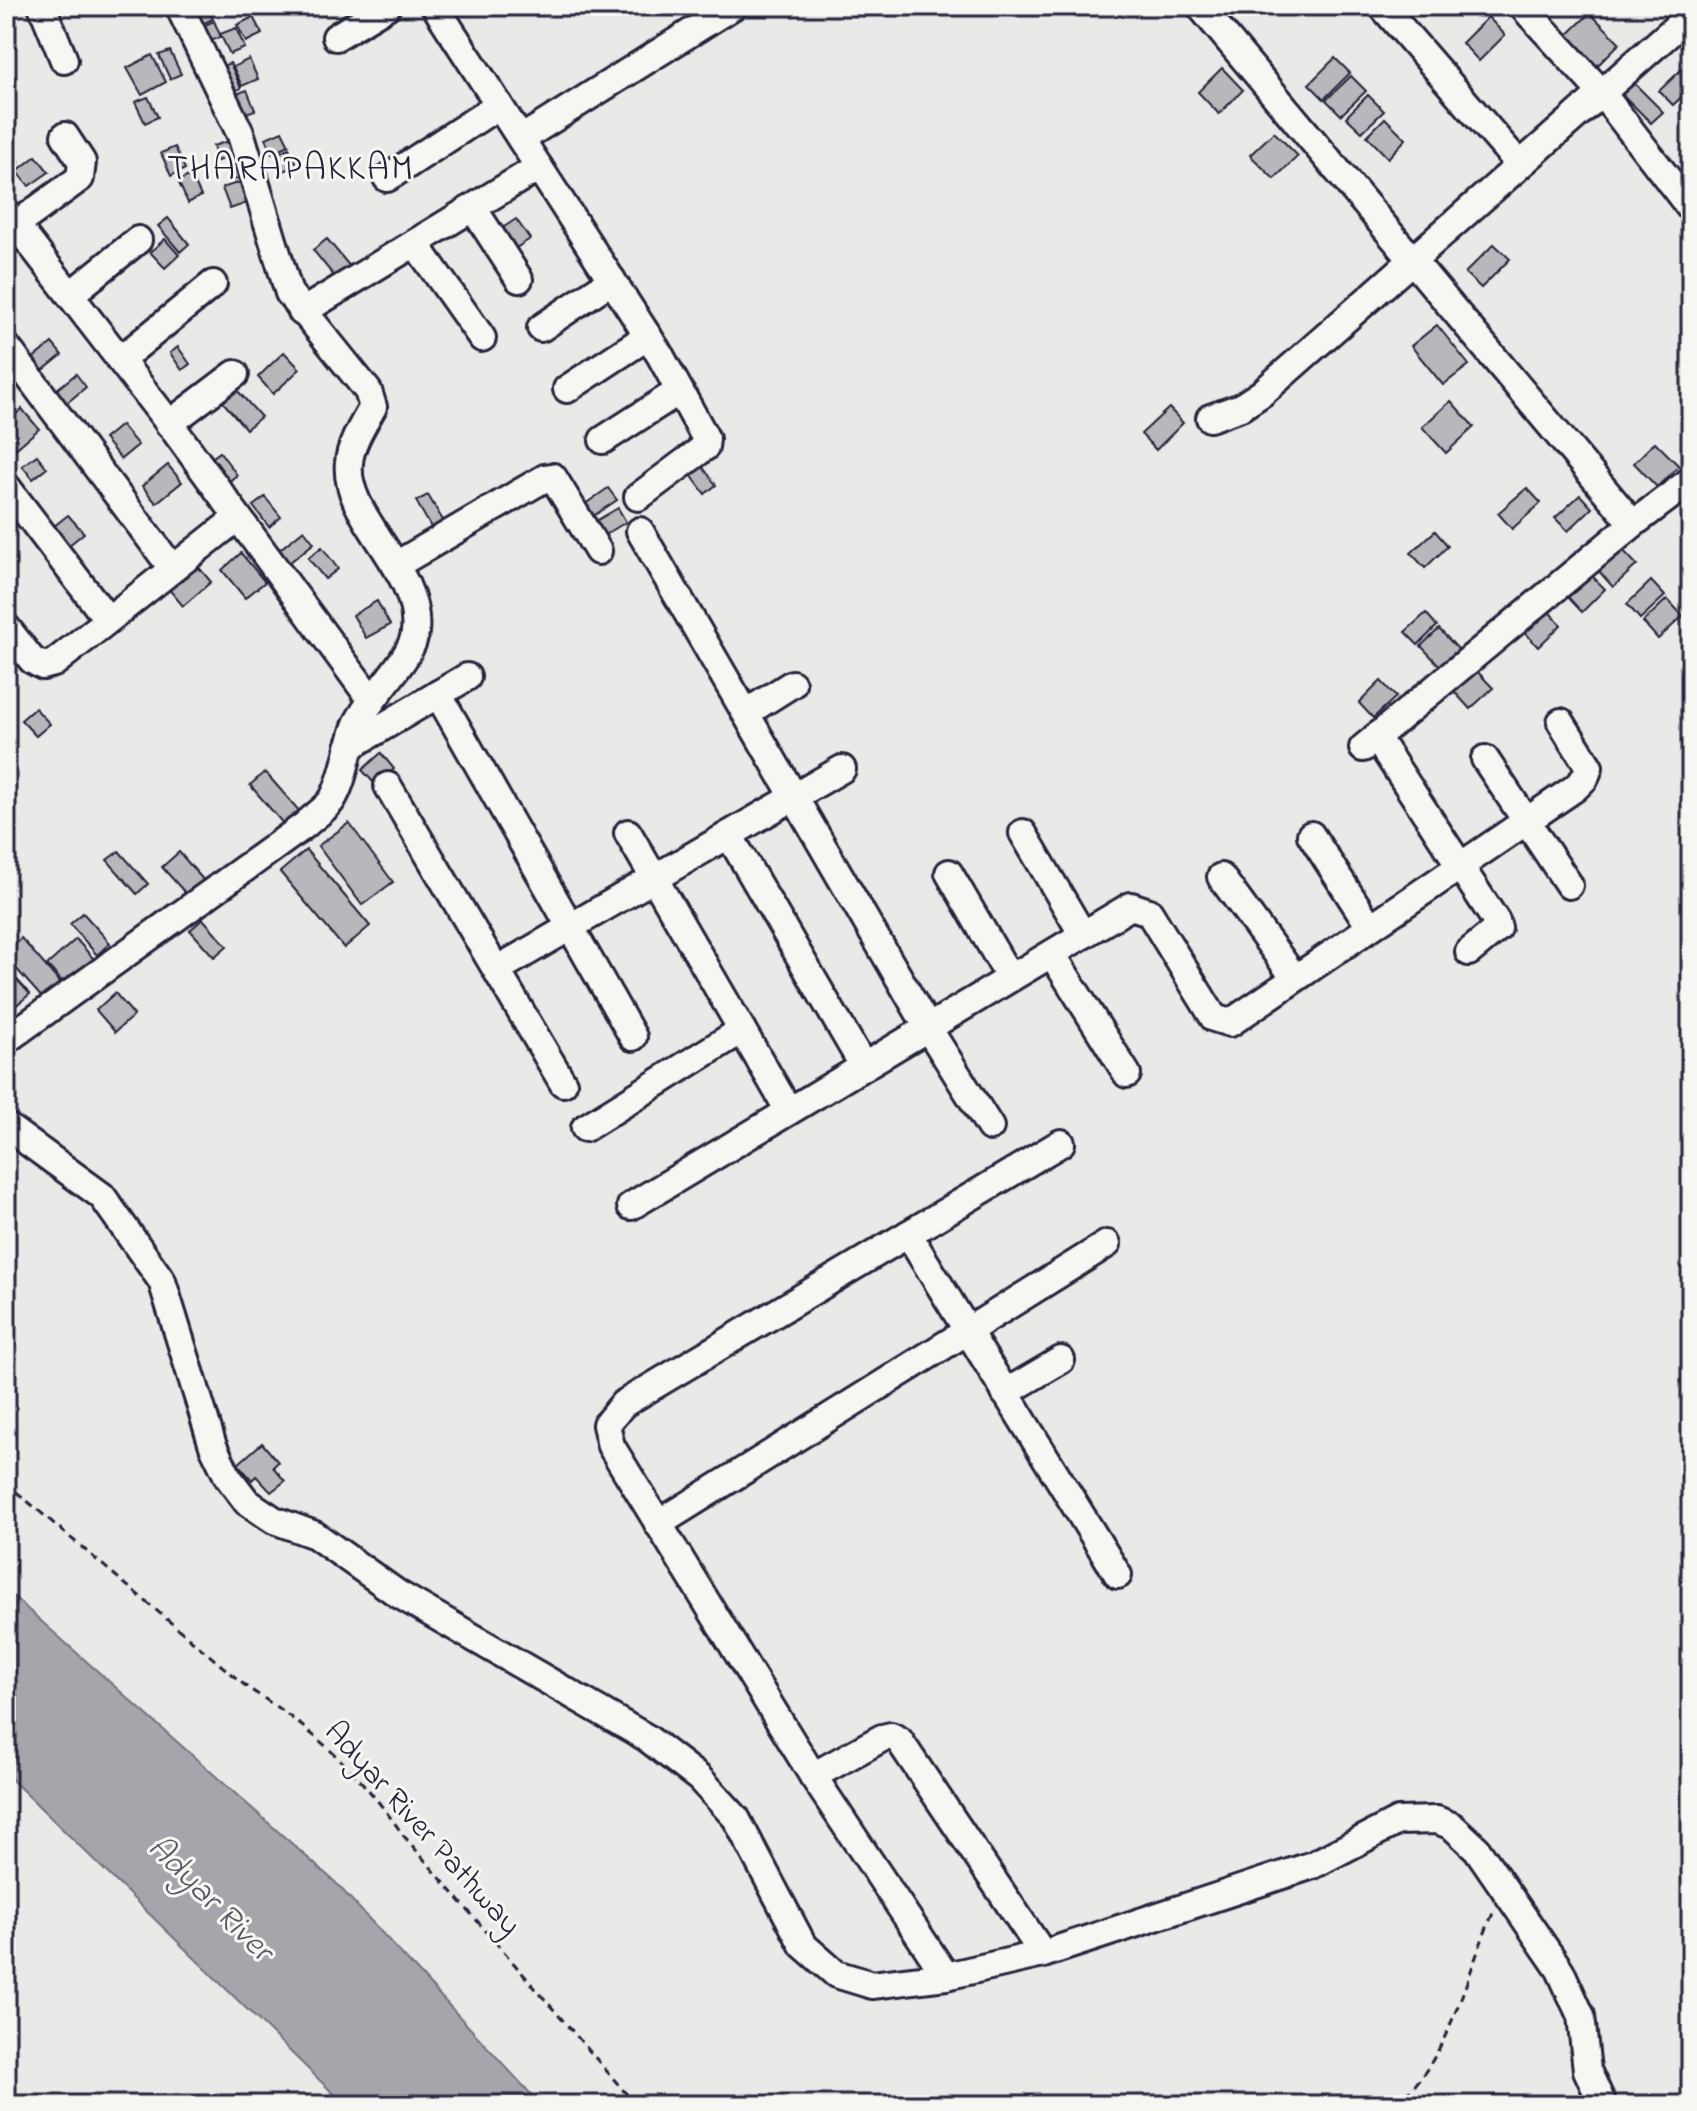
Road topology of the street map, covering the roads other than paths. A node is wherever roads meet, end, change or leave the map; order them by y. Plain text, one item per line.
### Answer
1 (42, 6) edge
2 (179, 6) edge
3 (387, 6) edge
4 (435, 6) edge
5 (733, 6) edge
6 (1200, 6) edge
7 (1382, 6) edge
8 (1522, 6) edge
9 (1680, 14) edge
10 (336, 37) dead end
11 (64, 60) dead end
12 (1601, 92) junction
13 (499, 105) junction
14 (65, 136) dead end
15 (521, 139) junction
16 (1519, 164) junction
17 (539, 167) junction
18 (387, 178) dead end
19 (473, 208) junction
20 (1691, 209) edge
21 (9, 223) edge
22 (138, 240) dead end
23 (415, 243) junction
24 (1411, 258) junction
25 (519, 279) dead end
26 (612, 280) junction
27 (213, 284) dead end
28 (70, 295) junction
29 (302, 312) junction
30 (541, 328) dead end
31 (648, 336) junction
32 (482, 338) dead end
33 (6, 346) edge
34 (120, 360) junction
35 (235, 374) dead end
36 (567, 389) dead end
37 (679, 391) junction
38 (1210, 418) dead end
39 (169, 424) junction
40 (603, 440) dead end
41 (1691, 480) edge
42 (6, 486) edge
43 (638, 497) dead end
44 (237, 518) junction
45 (1633, 524) junction
46 (640, 531) dead end
47 (598, 551) dead end
48 (396, 565) junction
49 (172, 568) junction
50 (108, 620) junction
51 (6, 627) edge
52 (467, 677) dead end
53 (792, 684) dead end
54 (438, 694) junction
55 (370, 698) junction
56 (746, 713) junction
57 (1561, 722) dead end
58 (349, 747) junction
59 (1485, 759) dead end
60 (842, 769) dead end
61 (388, 786) dead end
62 (794, 797) junction
63 (1526, 821) junction
64 (628, 833) dead end
65 (1023, 833) dead end
66 (729, 835) junction
67 (1311, 835) dead end
68 (1460, 866) junction
69 (949, 873) dead end
70 (1221, 877) dead end
71 (654, 878) junction
72 (1569, 885) dead end
73 (1369, 925) junction
74 (573, 926) junction
75 (1083, 935) junction
76 (1469, 952) dead end
77 (1052, 954) junction
78 (498, 969) junction
79 (1294, 977) junction
80 (1010, 978) junction
81 (928, 1028) junction
82 (742, 1030) junction
83 (633, 1037) dead end
84 (6, 1040) edge
85 (864, 1067) junction
86 (1127, 1074) dead end
87 (563, 1083) dead end
88 (789, 1111) junction
89 (6, 1126) edge
90 (990, 1127) dead end
91 (585, 1128) dead end
92 (1061, 1143) dead end
93 (631, 1206) dead end
94 (908, 1234) junction
95 (1107, 1244) dead end
96 (966, 1331) junction
97 (1061, 1360) dead end
98 (1005, 1393) junction
99 (658, 1524) junction
100 (1118, 1575) dead end
101 (813, 1776) junction
102 (1043, 1954) junction
103 (946, 1976) junction
104 (1603, 2105) edge

1 - 11 street
2 - 29 street
3 - 10 street
4 - 13 street
5 - 15 street
6 - 24 street
7 - 16 street
8 - 12 street
9 - 12 street
12 - 16 street
12 - 20 street
13 - 15 street
13 - 18 street
14 - 21 street
15 - 17 street
16 - 24 street
17 - 19 street
17 - 26 street
19 - 23 street
19 - 25 street
21 - 28 street
22 - 28 street
23 - 29 street
23 - 32 street
24 - 38 street
24 - 45 street
26 - 30 street
26 - 31 street
27 - 34 street
28 - 34 street
29 - 48 street
31 - 36 street
31 - 37 street
33 - 49 street
34 - 39 street
35 - 39 street
37 - 40 street
37 - 43 street
39 - 44 street
41 - 45 street
42 - 50 street
44 - 49 street
44 - 55 street
45 - 68 street
46 - 56 street
47 - 48 street
48 - 55 street
49 - 50 street
50 - 51 street
52 - 54 street
53 - 56 street
54 - 58 street
54 - 74 street
55 - 58 street
56 - 62 street
57 - 63 street
58 - 84 street
59 - 63 street
60 - 62 street
61 - 78 street
62 - 66 street
62 - 81 street
63 - 68 street
63 - 72 street
64 - 71 street
65 - 75 street
66 - 71 street
66 - 85 street
67 - 73 street
68 - 73 street
68 - 76 street
69 - 80 street
70 - 79 street
71 - 74 street
71 - 82 street
73 - 79 street
74 - 78 street
74 - 83 street
75 - 77 street
75 - 79 street
77 - 80 street
77 - 86 street
78 - 87 street
80 - 81 street
81 - 85 street
81 - 90 street
82 - 88 street
82 - 91 street
85 - 88 street
88 - 93 street
89 - 103 street
92 - 94 street
94 - 96 street
94 - 99 street
95 - 96 street
96 - 98 street
96 - 99 street
97 - 98 street
98 - 100 street
99 - 101 street
101 - 102 street
101 - 103 street
102 - 103 street
102 - 104 street

